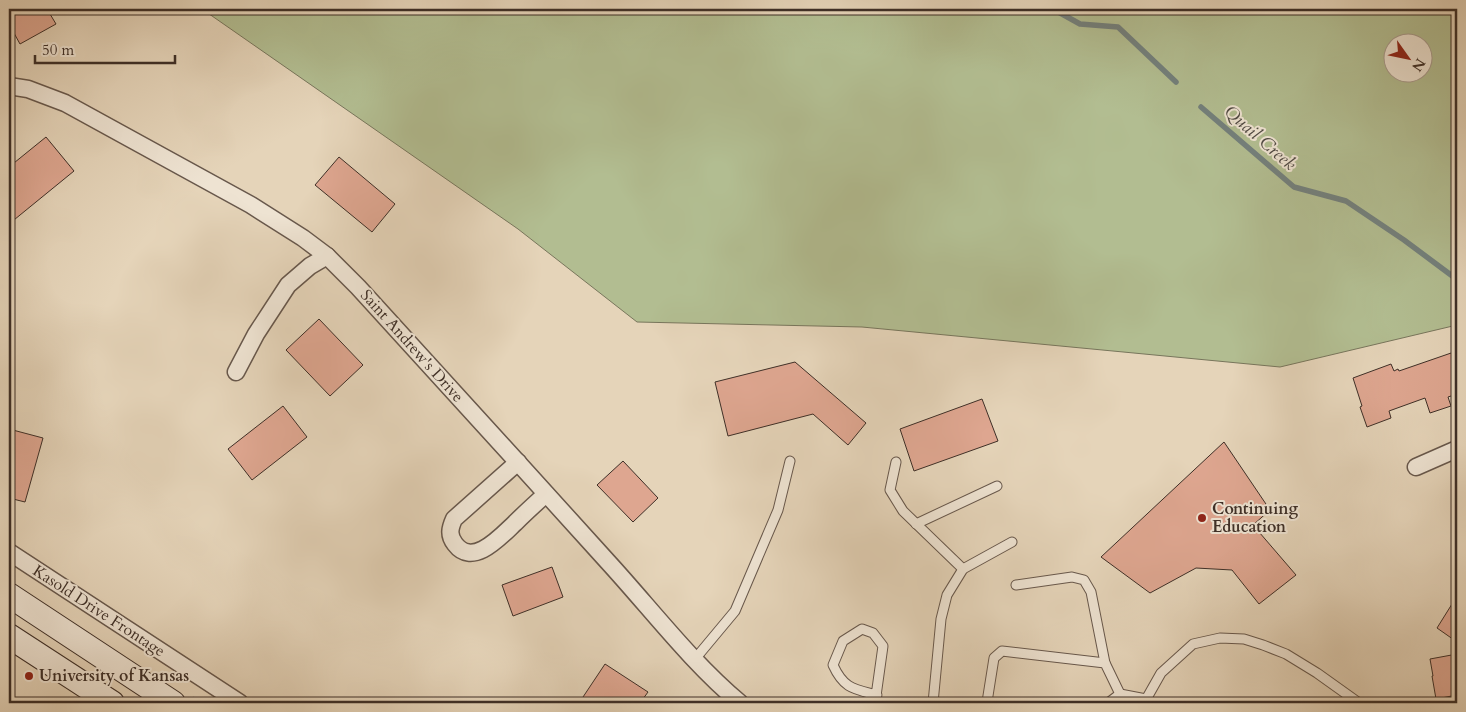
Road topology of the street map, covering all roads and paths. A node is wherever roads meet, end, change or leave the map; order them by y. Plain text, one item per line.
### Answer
1 (9, 86) edge
2 (327, 256) junction
3 (236, 372) dead end
4 (1457, 449) edge
5 (790, 461) dead end
6 (518, 462) junction
7 (896, 462) dead end
8 (1416, 467) dead end
9 (997, 486) dead end
10 (546, 494) junction
11 (916, 524) junction
12 (1012, 542) dead end
13 (9, 552) edge
14 (963, 569) junction
15 (1016, 585) dead end
16 (9, 595) edge
17 (9, 636) edge
18 (695, 659) junction
19 (1105, 663) junction
20 (1120, 694) junction
21 (876, 699) edge
22 (1145, 701) edge
23 (112, 703) edge
24 (173, 703) edge
25 (240, 703) edge
26 (740, 703) edge
27 (933, 703) edge
28 (989, 703) edge
29 (1108, 703) edge
30 (1359, 703) edge

1 - 2 street, Saint Andrew's Drive
2 - 3 street
2 - 6 street, Saint Andrew's Drive
4 - 8 street
5 - 18 lane
6 - 10 street, Saint Andrew's Drive
6 - 10 street
7 - 11 lane
9 - 11 lane
10 - 18 street, Saint Andrew's Drive
11 - 14 lane
12 - 14 lane
13 - 25 street, Kasold Drive Frontage
14 - 27 lane
15 - 19 lane
16 - 24 main road
17 - 23 main road
18 - 26 street, Saint Andrew's Drive
19 - 20 lane
19 - 28 lane
20 - 22 lane
20 - 29 lane
21 - 21 lane
22 - 30 lane

